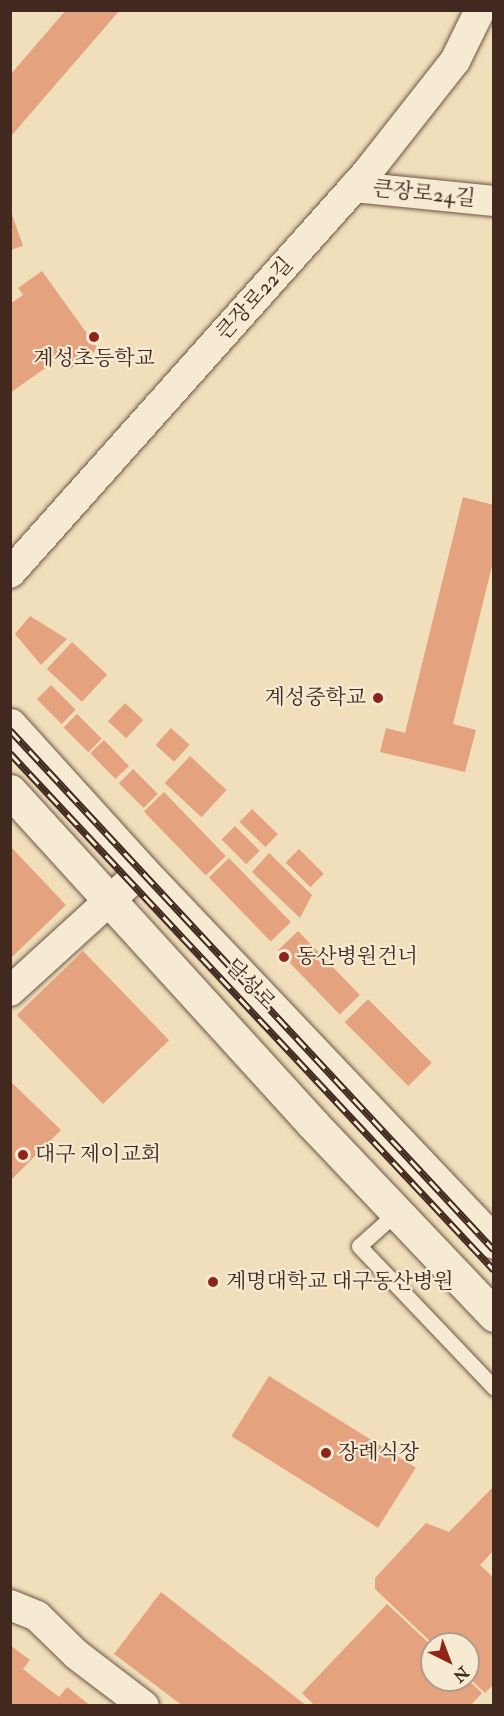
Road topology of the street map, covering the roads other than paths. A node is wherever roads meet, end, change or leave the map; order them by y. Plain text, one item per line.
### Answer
1 (480, 10) edge
2 (354, 187) junction
3 (494, 201) edge
4 (10, 573) edge
5 (10, 725) edge
6 (10, 791) edge
7 (142, 871) junction
8 (111, 899) junction
9 (10, 991) edge
10 (398, 1211) junction
11 (494, 1242) edge
12 (494, 1315) edge
13 (494, 1388) edge
14 (10, 1605) edge
15 (144, 1706) edge

1 - 2 street, 큰장로22길
2 - 3 street, 큰장로24길
2 - 4 street, 큰장로22길
5 - 7 main road, 달성로
6 - 8 main road
7 - 8 street
7 - 11 main road, 달성로
8 - 9 street
8 - 10 main road
10 - 12 main road
10 - 13 lane
14 - 15 street

